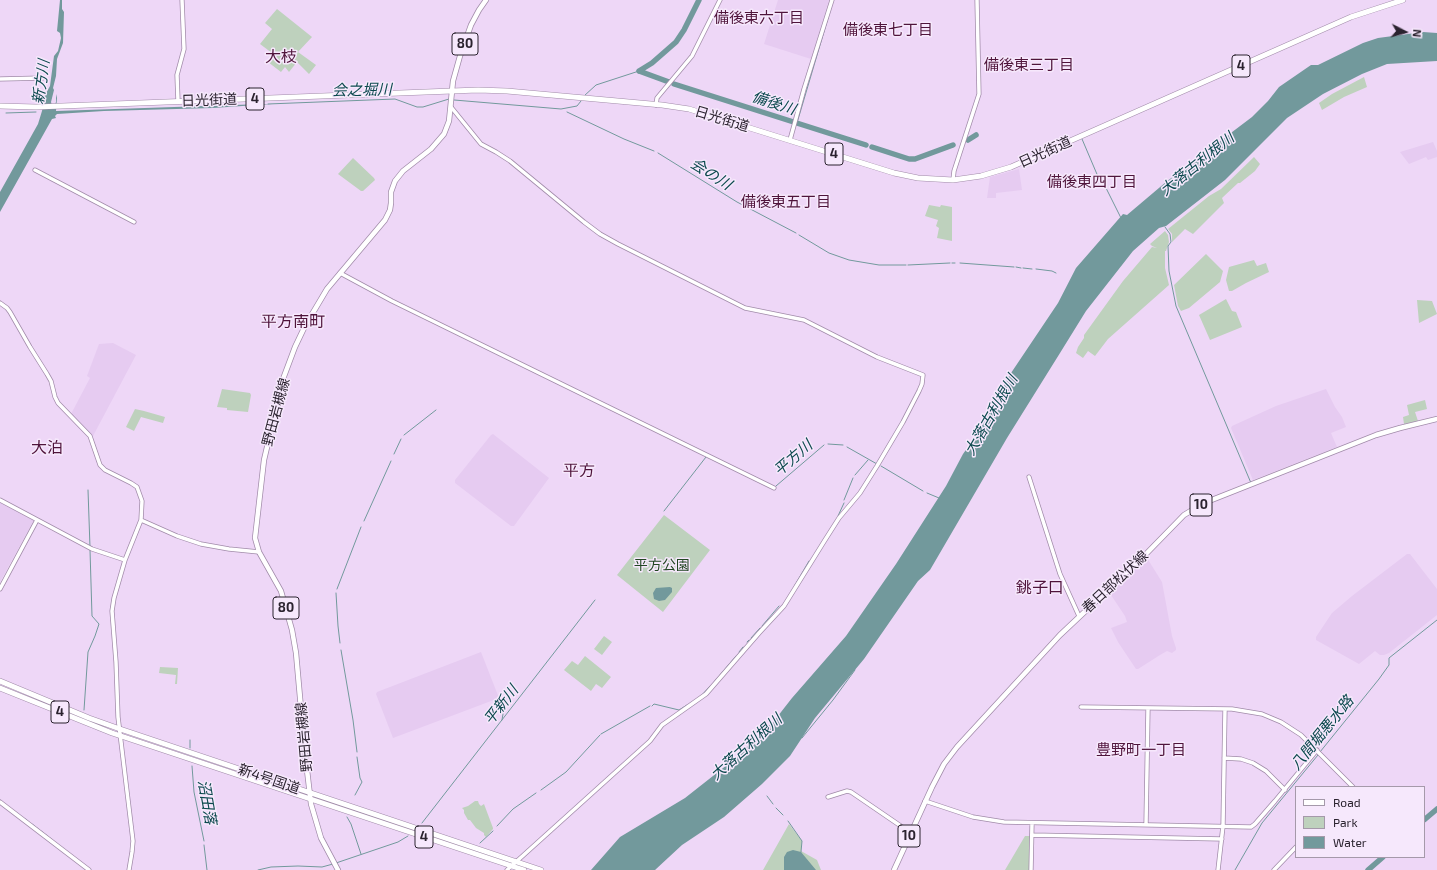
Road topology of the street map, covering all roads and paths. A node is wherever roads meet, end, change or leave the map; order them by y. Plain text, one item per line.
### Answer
1 (182, 0) edge
2 (486, 0) edge
3 (720, 0) edge
4 (832, 0) edge
5 (977, 0) edge
6 (1402, 0) edge
7 (43, 78) dead end
8 (0, 79) edge
9 (452, 91) junction
10 (178, 101) junction
11 (451, 102) junction
12 (656, 104) junction
13 (0, 106) edge
14 (790, 140) junction
15 (35, 170) dead end
16 (953, 180) junction
17 (134, 222) dead end
18 (340, 273) junction
19 (0, 303) edge
20 (1437, 419) edge
21 (1029, 477) dead end
22 (774, 488) dead end
23 (0, 500) edge
24 (37, 520) junction
25 (141, 520) junction
26 (259, 552) junction
27 (125, 560) junction
28 (0, 589) edge
29 (1078, 616) junction
30 (0, 681) edge
31 (0, 688) edge
32 (1081, 707) dead end
33 (1148, 708) junction
34 (1225, 709) junction
35 (120, 729) junction
36 (120, 735) junction
37 (1318, 752) junction
38 (1224, 758) junction
39 (1351, 786) edge
40 (1285, 790) junction
41 (310, 793) junction
42 (828, 797) dead end
43 (311, 799) junction
44 (925, 801) junction
45 (0, 802) edge
46 (1032, 824) junction
47 (1146, 825) junction
48 (1223, 826) junction
49 (911, 833) junction
50 (1032, 835) junction
51 (1222, 839) junction
52 (1295, 848) edge
53 (516, 862) junction
54 (512, 866) junction
55 (89, 870) edge
56 (129, 870) edge
57 (338, 870) edge
58 (507, 870) edge
59 (524, 870) edge
60 (541, 870) edge
61 (894, 870) edge
62 (1031, 870) edge
63 (1218, 870) edge
64 (1274, 870) edge

1 - 10 street
2 - 9 main road, 野田岩槻線 / 80
3 - 12 street
4 - 14 street
5 - 16 street
6 - 16 highway, 日光街道 / 4
7 - 8 street
9 - 10 highway, 日光街道 / 4
9 - 11 main road, 野田岩槻線 / 80
9 - 12 highway, 日光街道 / 4
10 - 13 highway, 日光街道 / 4
11 - 18 main road, 野田岩槻線 / 80
11 - 53 street
12 - 14 highway, 日光街道 / 4
14 - 16 highway, 日光街道 / 4
15 - 17 street
18 - 22 street
18 - 26 main road, 野田岩槻線 / 80
19 - 25 street
20 - 29 main road, 春日部松伏線 / 10
21 - 29 street
23 - 24 street
24 - 27 street
24 - 28 street
25 - 26 street
25 - 27 street
26 - 41 main road, 野田岩槻線 / 80
27 - 35 street
29 - 44 main road, 春日部松伏線 / 10
30 - 35 highway, 新4号国道 / 4
31 - 36 highway, 新4号国道 / 4
32 - 33 street
33 - 34 street
33 - 47 street
34 - 37 street
34 - 38 street
35 - 36 street
35 - 41 highway, 新4号国道 / 4
36 - 43 highway, 新4号国道 / 4
36 - 56 street
37 - 39 street
37 - 40 street
38 - 40 street
38 - 48 street
40 - 48 street
41 - 43 main road, 野田岩槻線 / 80
41 - 53 highway, 新4号国道 / 4
42 - 49 street
43 - 54 highway, 新4号国道 / 4
43 - 57 main road, 野田岩槻線 / 80
44 - 46 street
44 - 49 main road, 春日部松伏線 / 10
45 - 55 street
46 - 47 street
46 - 50 street
47 - 48 street
48 - 51 street
49 - 61 main road, 春日部松伏線 / 10
50 - 51 street
50 - 62 street
51 - 63 street
52 - 64 street
53 - 54 street
53 - 60 highway, 新4号国道 / 4
54 - 58 street
54 - 59 highway, 新4号国道 / 4

